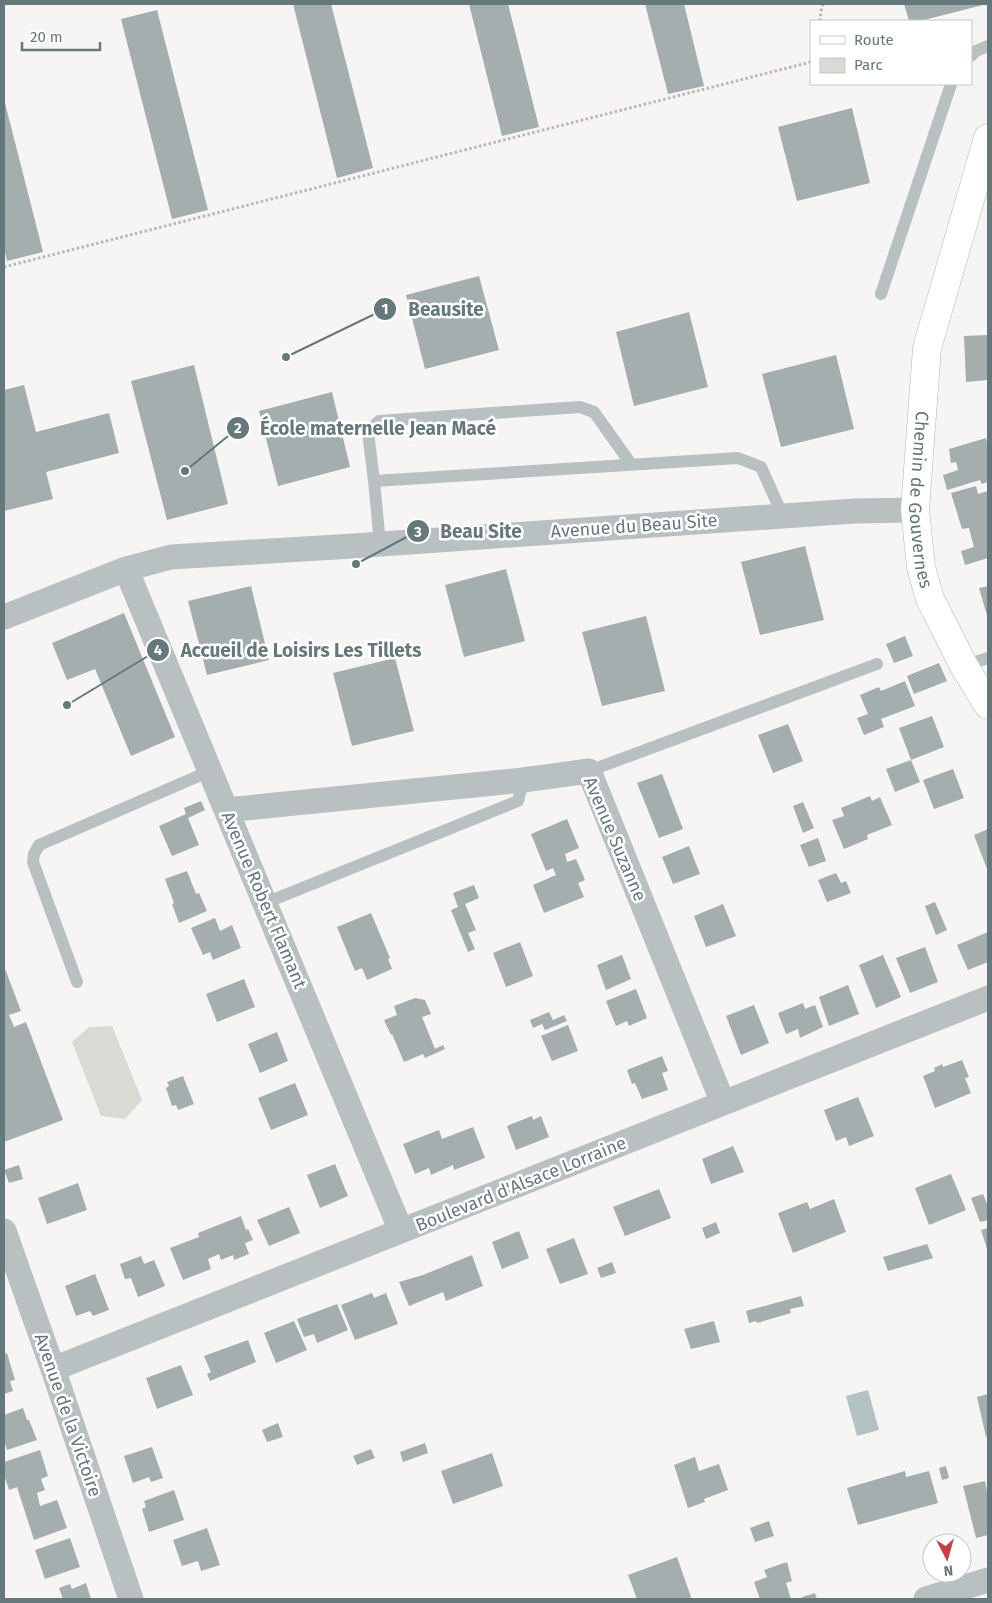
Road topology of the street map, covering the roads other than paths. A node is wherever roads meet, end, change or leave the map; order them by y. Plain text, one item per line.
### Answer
1 (988, 46) edge
2 (972, 55) edge
3 (951, 85) edge
4 (988, 138) edge
5 (881, 294) dead end
6 (631, 464) junction
7 (374, 481) junction
8 (916, 510) junction
9 (783, 516) junction
10 (380, 544) junction
11 (126, 569) junction
12 (4, 617) edge
13 (976, 662) edge
14 (876, 664) dead end
15 (988, 705) edge
16 (210, 771) junction
17 (589, 771) junction
18 (523, 780) junction
19 (226, 810) junction
20 (265, 903) junction
21 (77, 982) dead end
22 (988, 998) edge
23 (723, 1103) junction
24 (4, 1231) edge
25 (401, 1231) junction
26 (53, 1369) junction
27 (988, 1580) edge
28 (131, 1599) edge
29 (926, 1599) edge

1 - 2 lane
3 - 5 lane
4 - 8 street, Chemin de Gouvernes
6 - 7 lane
6 - 7 lane
6 - 9 lane
7 - 10 lane
8 - 9 street, Avenue du Beau Site
8 - 13 street, Chemin de Gouvernes
9 - 10 street, Avenue du Beau Site
10 - 11 street, Avenue du Beau Site
11 - 12 street, Avenue du Beau Site
11 - 16 street, Avenue Robert Flamant
13 - 15 street, Chemin de Gouvernes
14 - 17 lane
16 - 19 street, Avenue Robert Flamant
16 - 21 lane
17 - 18 street, Avenue Suzanne
17 - 23 street, Avenue Suzanne
18 - 19 street, Avenue Suzanne
18 - 20 lane
19 - 20 street, Avenue Robert Flamant
20 - 25 street, Avenue Robert Flamant
22 - 23 street, Boulevard d'Alsace Lorraine
23 - 25 street, Boulevard d'Alsace Lorraine
24 - 26 street, Avenue de la Victoire
25 - 26 street, Boulevard d'Alsace Lorraine
26 - 28 street, Avenue de la Victoire
27 - 29 street

